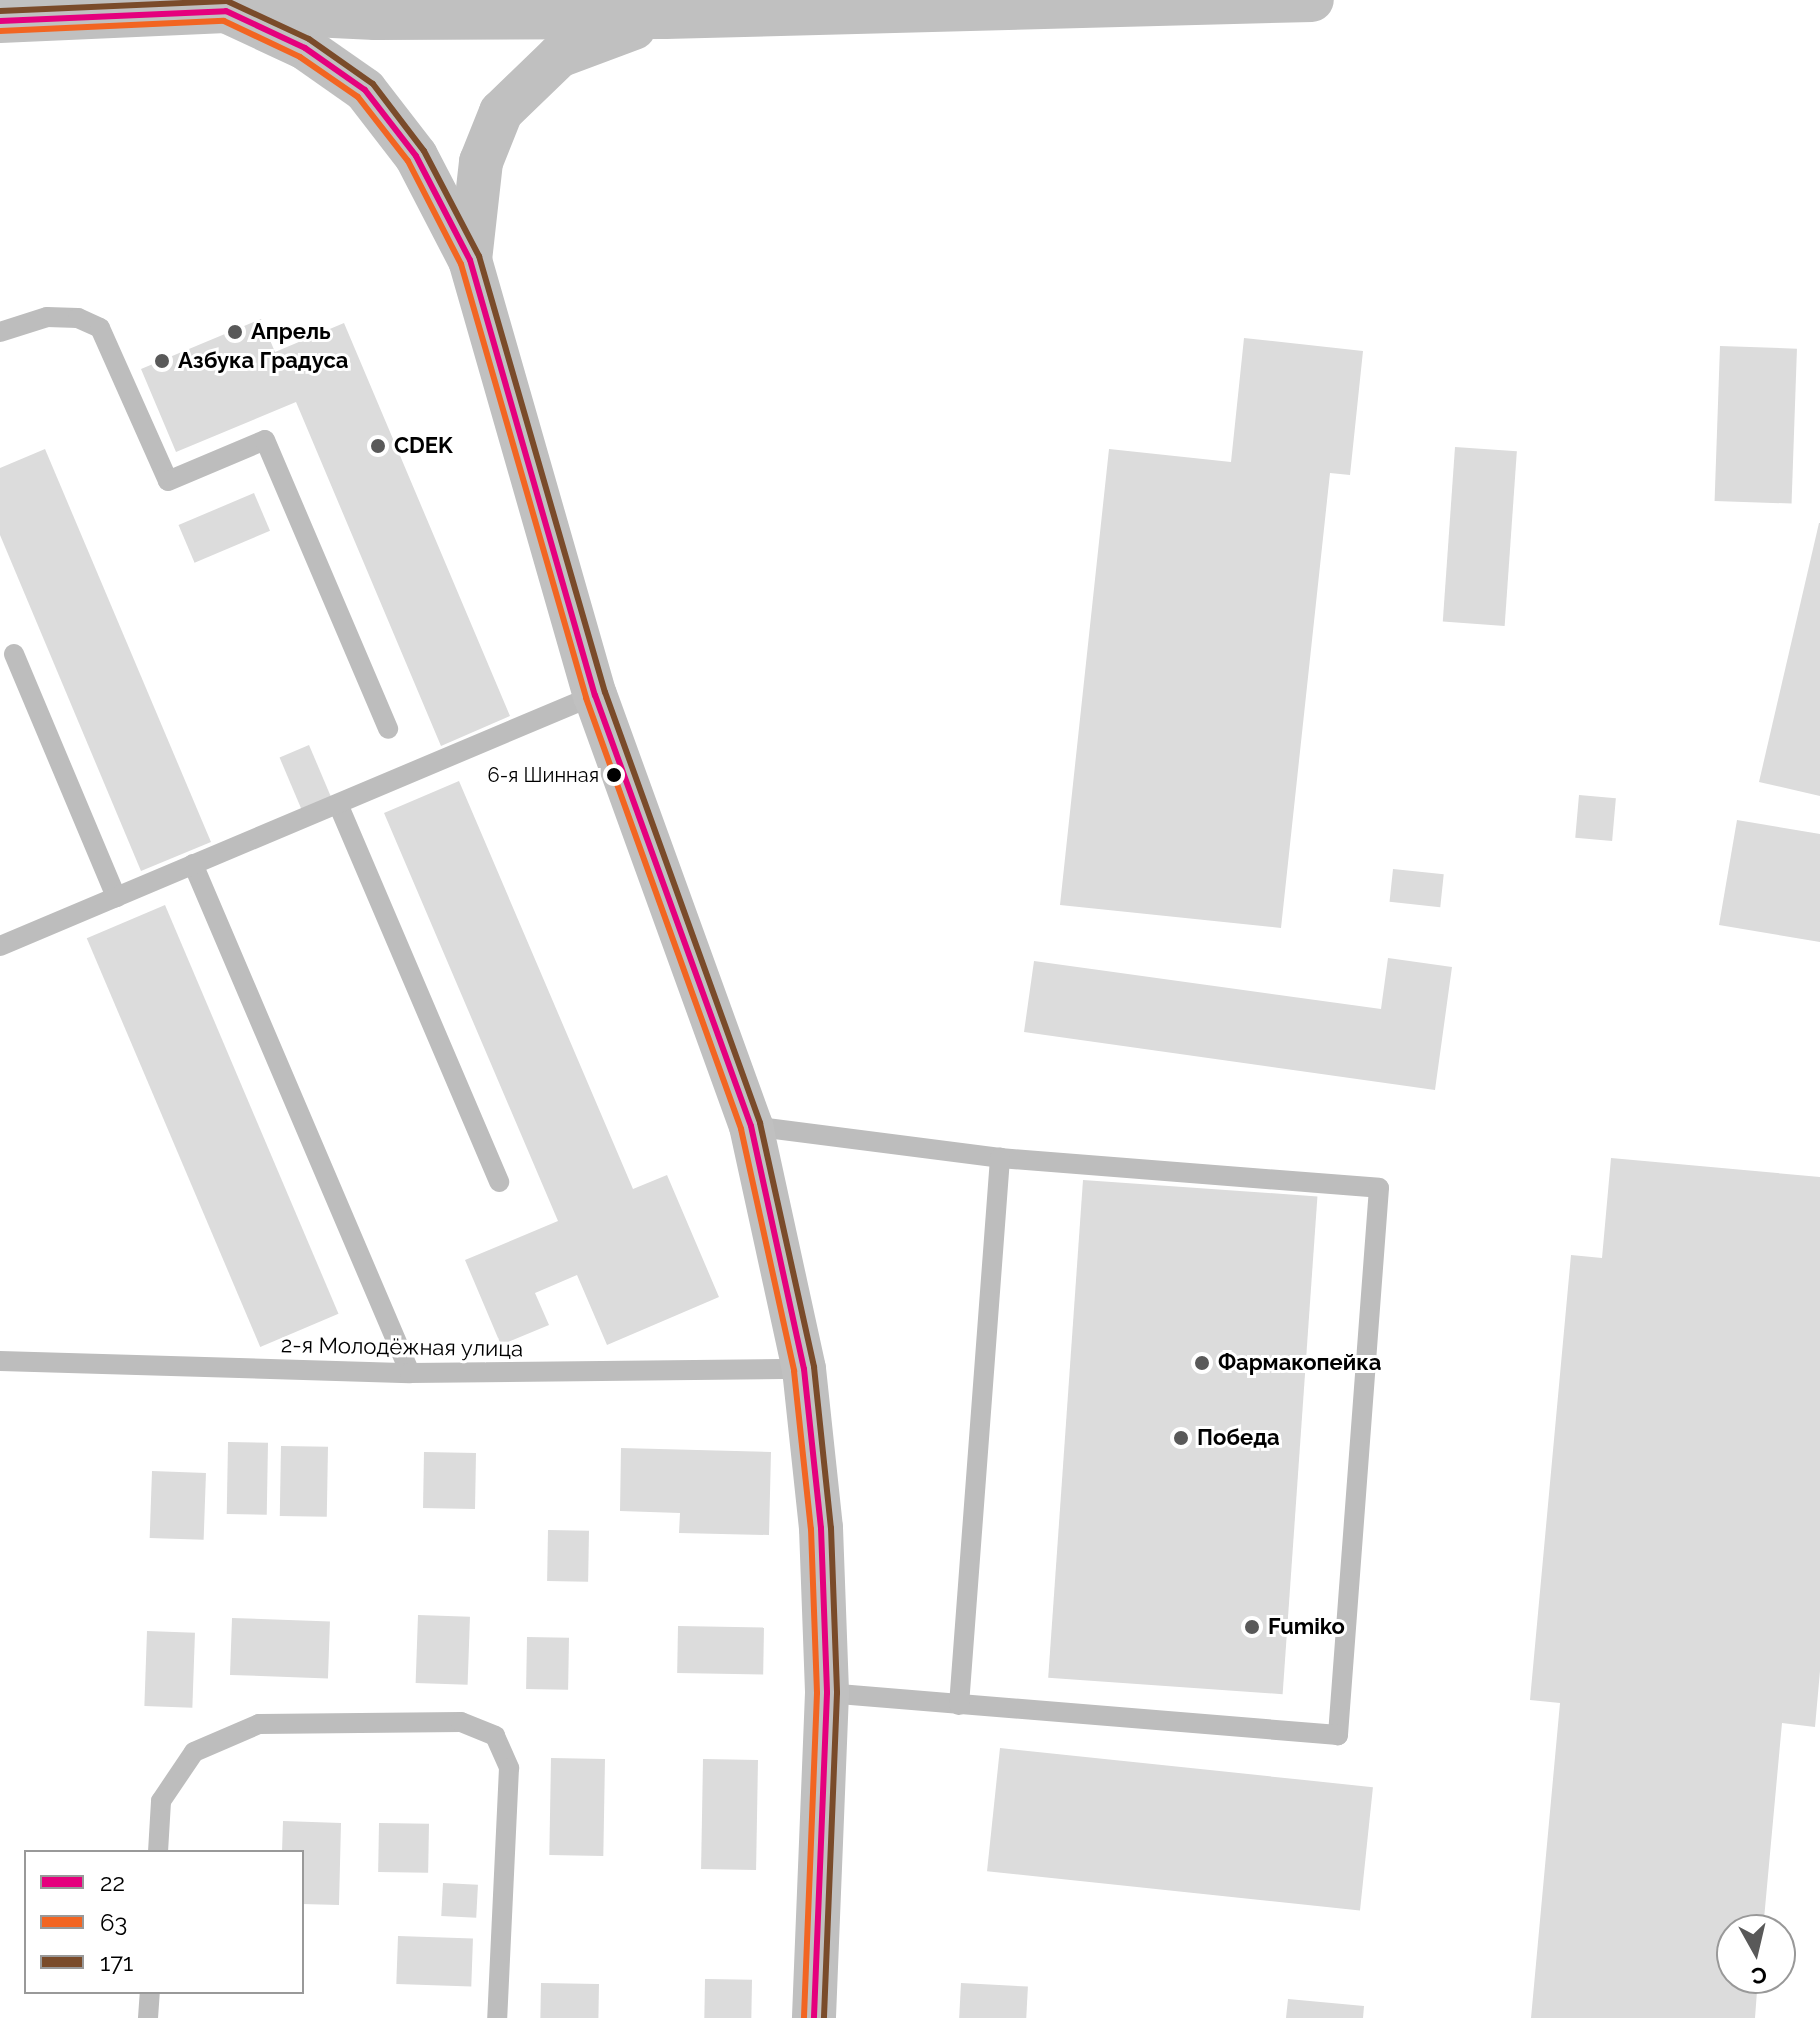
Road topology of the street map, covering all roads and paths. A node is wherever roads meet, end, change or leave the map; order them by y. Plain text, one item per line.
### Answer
1 (1312, 0) edge
2 (226, 11) junction
3 (665, 17) junction
4 (0, 21) edge
5 (470, 260) junction
6 (0, 332) edge
7 (14, 654) dead end
8 (595, 695) junction
9 (388, 729) dead end
10 (338, 804) junction
11 (193, 864) junction
12 (116, 897) junction
13 (0, 946) edge
14 (751, 1126) junction
15 (1000, 1158) junction
16 (499, 1182) dead end
17 (0, 1361) edge
18 (804, 1369) junction
19 (410, 1373) junction
20 (827, 1693) junction
21 (959, 1705) junction
22 (158, 1850) edge
23 (150, 1994) edge
24 (148, 2018) edge
25 (497, 2018) edge
26 (814, 2018) edge

1 - 3 main road
2 - 3 main road
2 - 4 main road
2 - 5 main road
3 - 5 main road
5 - 8 main road
6 - 9 lane
7 - 12 lane
8 - 10 lane
8 - 14 main road
10 - 11 lane
10 - 16 lane
11 - 12 lane
11 - 19 lane
12 - 13 lane
14 - 15 lane
14 - 18 main road
15 - 21 lane
15 - 21 lane
17 - 19 lane, 2-я Молодёжная улица
18 - 19 lane, 2-я Молодёжная улица
18 - 20 main road
20 - 21 lane
20 - 26 main road
22 - 25 lane
23 - 24 lane

